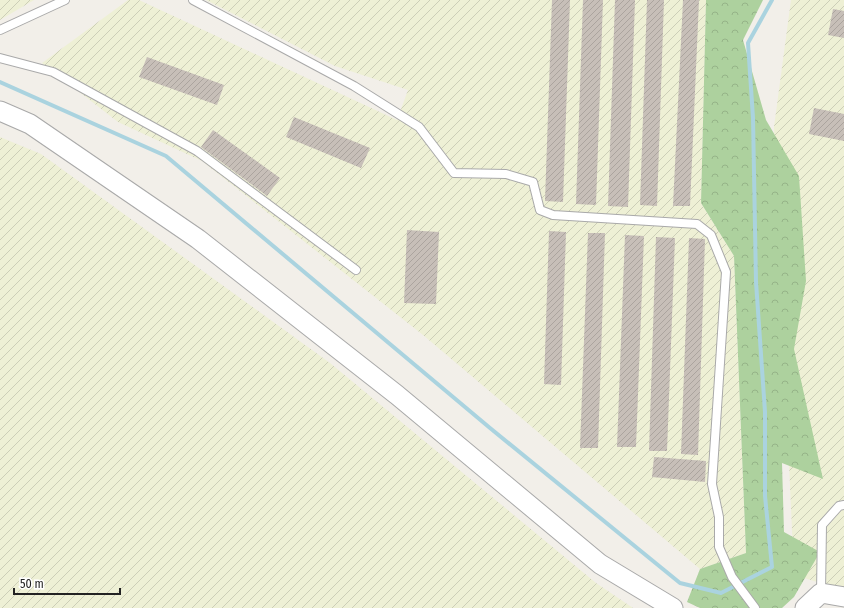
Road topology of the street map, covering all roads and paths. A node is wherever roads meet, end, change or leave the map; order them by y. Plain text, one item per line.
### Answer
1 (65, 0) edge
2 (193, 0) edge
3 (0, 30) edge
4 (0, 58) edge
5 (0, 111) edge
6 (356, 270) dead end
7 (844, 505) edge
8 (822, 593) junction
9 (844, 597) edge
10 (674, 608) edge
11 (755, 608) edge
12 (805, 608) edge

1 - 3 lane
2 - 11 lane
4 - 6 lane
5 - 10 street
7 - 8 lane
8 - 9 street
8 - 12 street

